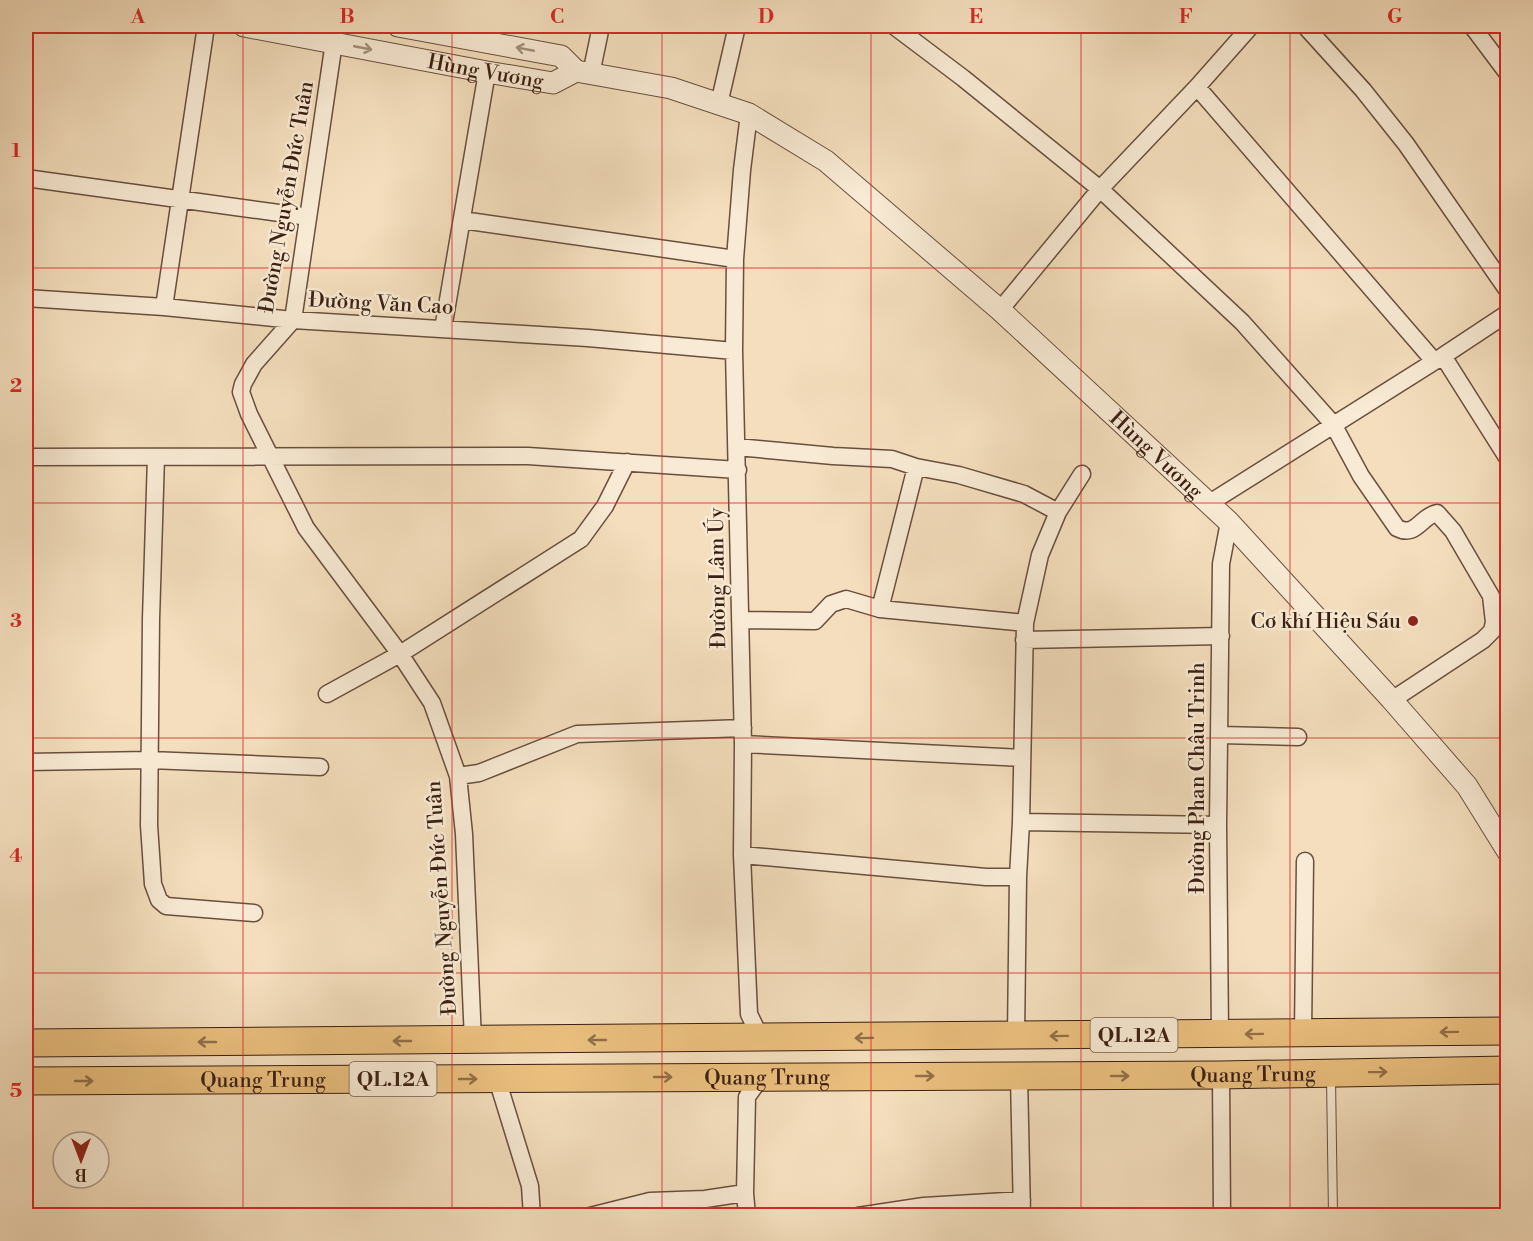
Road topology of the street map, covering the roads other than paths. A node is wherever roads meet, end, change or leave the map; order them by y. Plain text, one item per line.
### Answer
1 (206, 26) edge
2 (244, 26) edge
3 (398, 26) edge
4 (601, 26) edge
5 (737, 26) edge
6 (894, 26) edge
7 (1251, 26) edge
8 (1305, 26) edge
9 (1472, 26) edge
10 (336, 34) edge
11 (487, 72) junction
12 (583, 73) junction
13 (1508, 74) edge
14 (1197, 87) junction
15 (719, 104) junction
16 (749, 114) junction
17 (26, 178) edge
18 (1100, 189) junction
19 (180, 199) junction
20 (308, 217) junction
21 (462, 220) junction
22 (735, 259) junction
23 (1508, 291) edge
24 (26, 298) edge
25 (164, 307) junction
26 (1000, 310) junction
27 (1508, 313) edge
28 (293, 320) junction
29 (443, 329) junction
30 (734, 351) junction
31 (1438, 359) junction
32 (1334, 423) junction
33 (737, 447) junction
34 (26, 457) edge
35 (156, 457) junction
36 (270, 457) junction
37 (1508, 459) edge
38 (627, 462) junction
39 (916, 467) junction
40 (738, 470) junction
41 (1082, 474) dead end
42 (1208, 504) junction
43 (1058, 512) junction
44 (1229, 522) junction
45 (880, 609) junction
46 (740, 620) junction
47 (1024, 631) junction
48 (1221, 636) junction
49 (400, 654) junction
50 (327, 694) dead end
51 (1392, 700) junction
52 (1220, 735) junction
53 (743, 736) junction
54 (1298, 736) dead end
55 (1022, 758) junction
56 (150, 760) junction
57 (26, 762) edge
58 (320, 767) dead end
59 (458, 776) junction
60 (1021, 822) junction
61 (1218, 825) junction
62 (1505, 844) edge
63 (742, 855) junction
64 (1305, 861) dead end
65 (1017, 877) junction
66 (254, 912) dead end
67 (1508, 1031) edge
68 (1303, 1033) junction
69 (1220, 1034) junction
70 (1016, 1036) junction
71 (761, 1038) junction
72 (473, 1040) junction
73 (26, 1043) edge
74 (1508, 1070) edge
75 (1331, 1073) junction
76 (1019, 1076) junction
77 (1221, 1076) junction
78 (761, 1077) junction
79 (498, 1079) junction
80 (26, 1081) edge
81 (745, 1193) junction
82 (1022, 1208) edge
83 (532, 1215) edge
84 (591, 1215) edge
85 (747, 1215) edge
86 (858, 1215) edge
87 (1222, 1215) edge
88 (1332, 1215) edge

1 - 19 street
2 - 10 street, Hùng Vương
12 -> 3 street, Hùng Vương
4 - 12 street
5 - 15 street
6 - 18 street
7 - 14 street
8 - 23 street
9 - 13 street
10 -> 11 street, Hùng Vương
10 - 20 street, Đường Nguyễn Đức Tuân
11 - 12 street, Hùng Vương
11 - 21 street
12 - 15 street, Hùng Vương
14 - 18 street
14 - 31 street
15 - 16 street, Hùng Vương
16 - 22 street, Đường Lâm Úy
16 - 26 street, Hùng Vương
17 - 19 street
18 - 26 street
18 - 32 street
19 - 20 street
19 - 25 street
20 - 28 street, Đường Nguyễn Đức Tuân
21 - 22 street
21 - 29 street
22 - 30 street, Đường Lâm Úy
24 - 25 street, Đường Văn Cao
25 - 28 street, Đường Văn Cao
26 - 42 street, Hùng Vương
27 - 31 street
28 - 29 street, Đường Văn Cao
28 - 36 street, Đường Nguyễn Đức Tuân
29 - 30 street, Đường Văn Cao
30 - 33 street, Đường Lâm Úy
31 - 32 street
31 - 37 street
32 - 42 street
32 - 51 street
33 - 39 street
33 - 40 street, Đường Lâm Úy
34 - 35 street
35 - 36 street
35 - 56 street
36 - 38 street
36 - 49 street, Đường Nguyễn Đức Tuân
38 - 40 street
38 - 49 street
39 - 43 street
39 - 45 street
40 - 46 street, Đường Lâm Úy
41 - 43 street
42 - 44 street, Hùng Vương
43 - 47 street
44 - 48 street, Đường Phan Châu Trinh
44 - 51 street, Hùng Vương
45 - 46 street
45 - 47 street
46 - 53 street, Đường Lâm Úy
47 - 48 street
47 - 55 street
48 - 52 street, Đường Phan Châu Trinh
49 - 50 street
49 - 59 street, Đường Nguyễn Đức Tuân
51 - 62 street, Hùng Vương
52 - 54 street
52 - 61 street, Đường Phan Châu Trinh
53 - 55 street
53 - 59 street
53 - 63 street, Đường Lâm Úy
55 - 60 street
56 - 57 street
56 - 58 street
56 - 66 street
59 - 72 street, Đường Nguyễn Đức Tuân
60 - 61 street
60 - 65 street
61 - 69 street, Đường Phan Châu Trinh
63 - 65 street
63 - 71 street, Đường Lâm Úy
64 - 68 street
65 - 70 street
67 -> 68 highway, Quang Trung / QL.12A
68 -> 69 highway, Quang Trung / QL.12A
69 -> 70 highway, Quang Trung / QL.12A
69 - 77 highway
70 -> 71 highway, Quang Trung / QL.12A
71 -> 72 highway, Quang Trung / QL.12A
71 - 78 highway
72 -> 73 highway, Quang Trung / QL.12A
75 -> 74 highway, Quang Trung / QL.12A
75 - 77 highway, Quang Trung / QL.12A
75 - 88 lane
76 -> 77 highway, Quang Trung / QL.12A
78 -> 76 highway, Quang Trung / QL.12A
76 - 82 street
77 - 87 street
79 -> 78 highway, Quang Trung / QL.12A
78 - 81 street
80 -> 79 highway, Quang Trung / QL.12A
79 - 83 street
81 - 84 street
81 - 85 street
82 - 86 street

